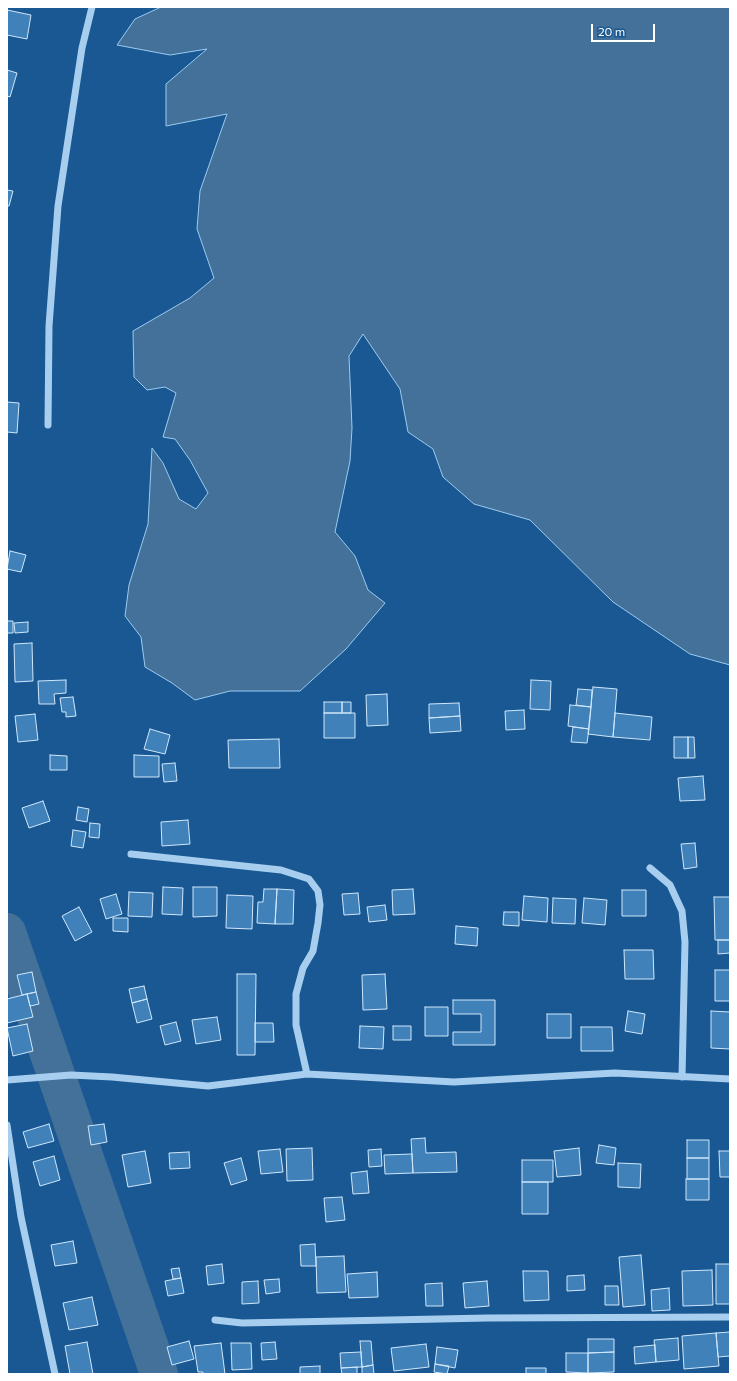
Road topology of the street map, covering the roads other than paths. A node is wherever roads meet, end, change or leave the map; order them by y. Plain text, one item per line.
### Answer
1 (92, 7) edge
2 (48, 425) dead end
3 (131, 854) dead end
4 (650, 868) dead end
5 (307, 1074) junction
6 (682, 1076) junction
7 (730, 1079) edge
8 (7, 1080) edge
9 (7, 1125) edge
10 (730, 1317) edge
11 (215, 1320) dead end
12 (54, 1374) edge

1 - 2 street
3 - 5 street
4 - 6 street
5 - 6 street
5 - 8 street
6 - 7 street
9 - 12 street
10 - 11 street

